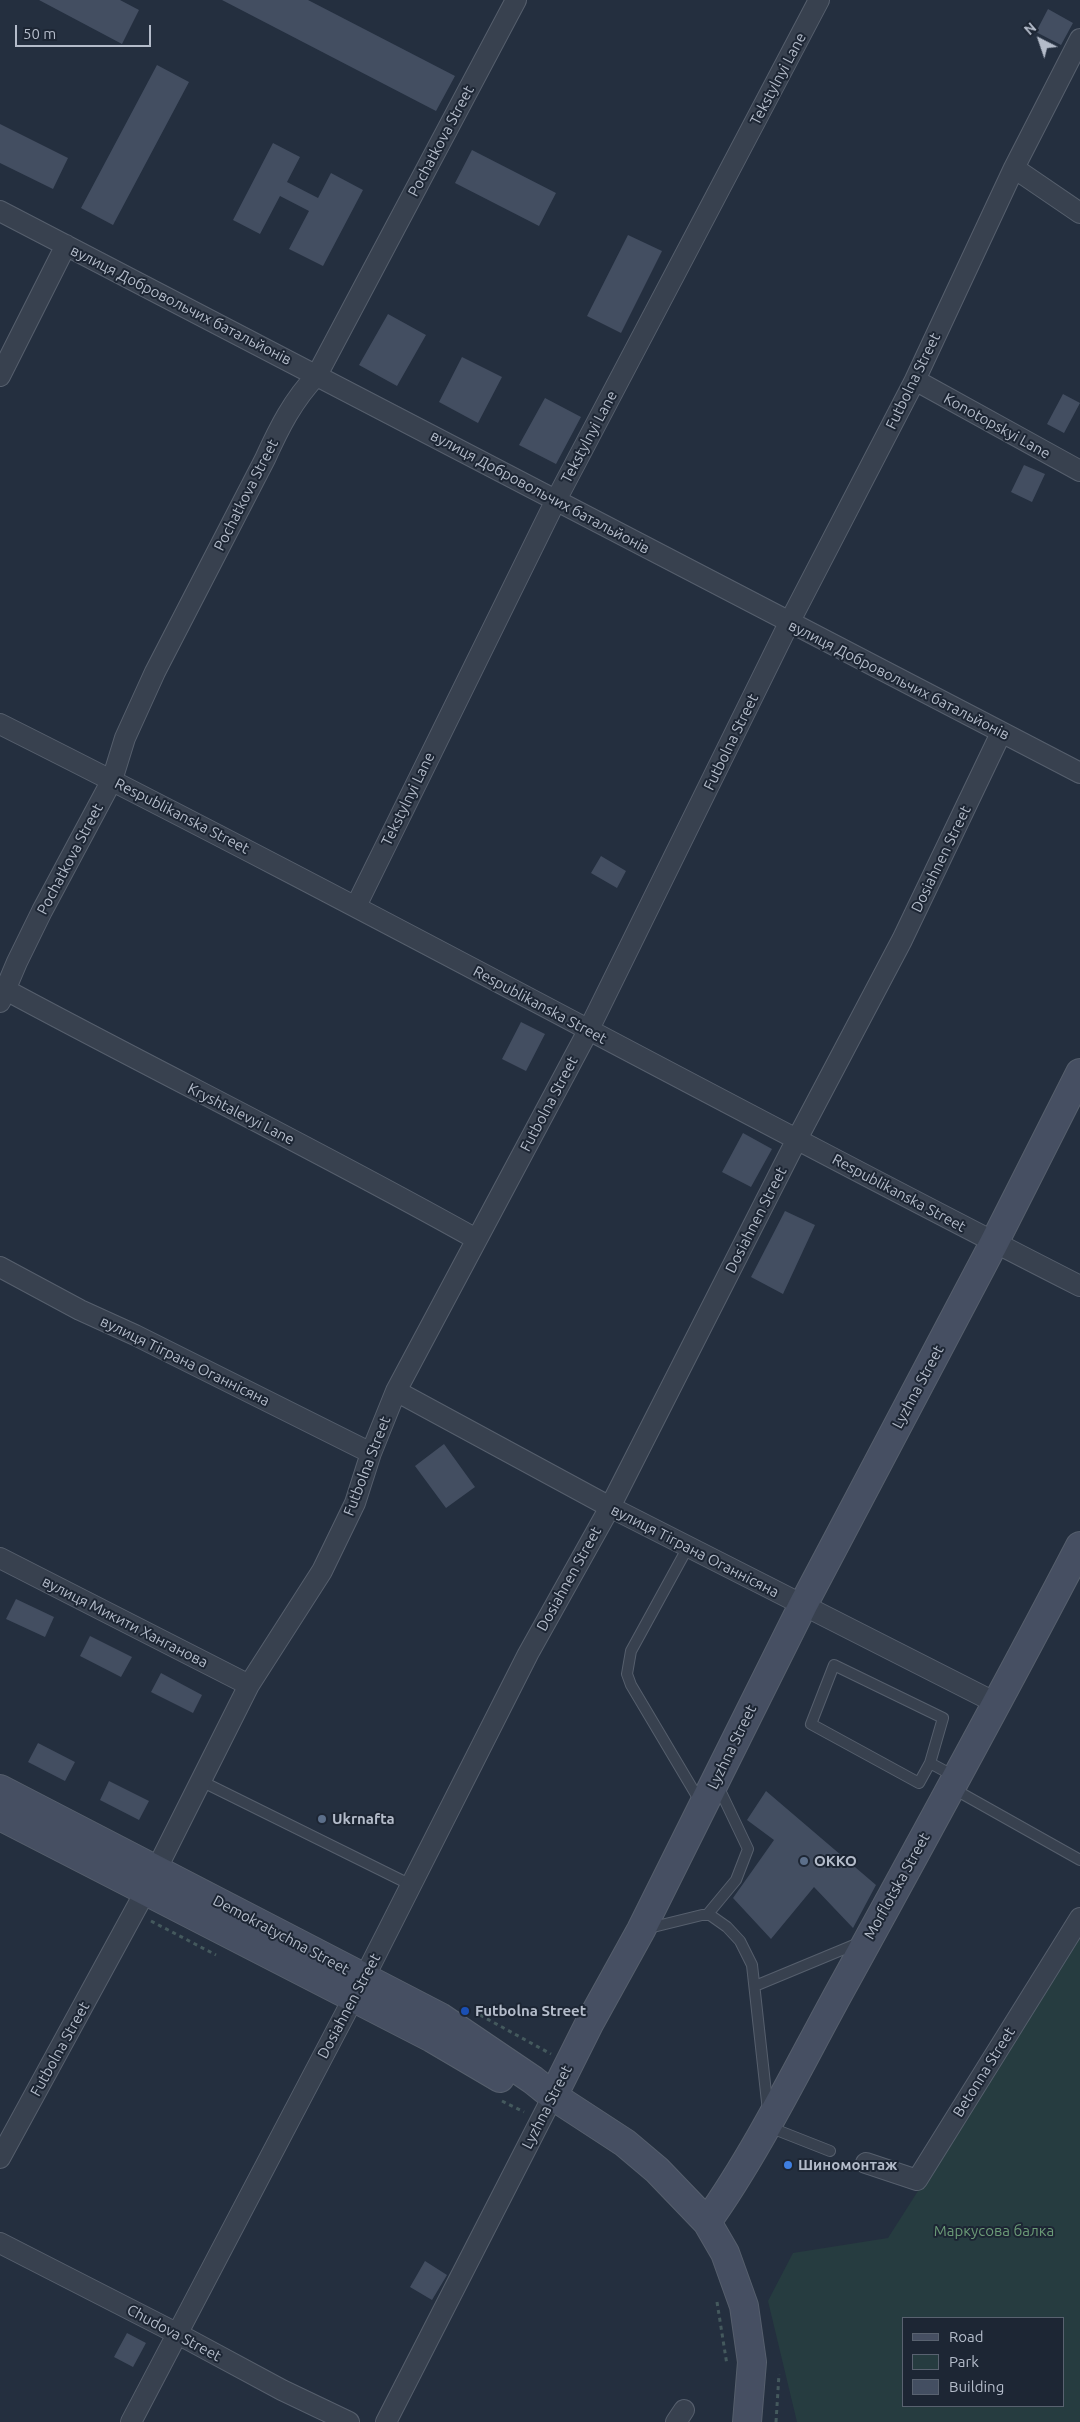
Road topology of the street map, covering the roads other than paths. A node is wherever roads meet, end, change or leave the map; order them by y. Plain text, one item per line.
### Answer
1 (516, 0) edge
2 (819, 0) edge
3 (1080, 39) edge
4 (1014, 168) junction
5 (0, 212) edge
6 (1080, 213) edge
7 (66, 245) junction
8 (317, 375) junction
9 (0, 376) edge
10 (915, 380) junction
11 (1080, 471) edge
12 (556, 500) junction
13 (789, 623) junction
14 (0, 724) edge
15 (1001, 733) junction
16 (1080, 773) edge
17 (112, 780) junction
18 (356, 906) junction
19 (3, 996) edge
20 (588, 1032) junction
21 (1080, 1073) edge
22 (796, 1139) junction
23 (476, 1239) junction
24 (994, 1243) junction
25 (0, 1267) edge
26 (1080, 1286) edge
27 (396, 1391) junction
28 (371, 1453) junction
29 (610, 1507) junction
30 (1080, 1546) edge
31 (688, 1547) junction
32 (0, 1558) edge
33 (803, 1605) junction
34 (249, 1685) junction
35 (998, 1704) junction
36 (930, 1763) junction
37 (201, 1781) junction
38 (716, 1781) junction
39 (954, 1782) junction
40 (0, 1789) edge
41 (703, 1806) junction
42 (0, 1816) edge
43 (1080, 1860) edge
44 (151, 1881) junction
45 (411, 1885) junction
46 (706, 1916) junction
47 (1080, 1918) edge
48 (641, 1930) junction
49 (868, 1939) junction
50 (755, 1986) junction
51 (359, 1988) junction
52 (553, 2096) junction
53 (767, 2122) junction
54 (830, 2152) dead end
55 (0, 2158) edge
56 (866, 2163) dead end
57 (707, 2222) junction
58 (0, 2243) edge
59 (178, 2334) junction
60 (131, 2422) edge
61 (349, 2422) edge
62 (386, 2422) edge
63 (746, 2422) edge

1 - 8 street, Pochatkova Street
2 - 12 street, Tekstylnyi Lane
3 - 4 street, Futbolna Street
4 - 6 street
4 - 10 street, Futbolna Street
5 - 7 street, вулиця Добровольчих батальйонів
7 - 8 street, вулиця Добровольчих батальйонів
7 - 9 street
8 - 12 street, вулиця Добровольчих батальйонів
8 - 17 street, Pochatkova Street
10 - 11 street, Konotopskyi Lane
10 - 13 street, Futbolna Street
12 - 13 street, вулиця Добровольчих батальйонів
12 - 18 street, Tekstylnyi Lane
13 - 15 street, вулиця Добровольчих батальйонів
13 - 20 street, Futbolna Street
14 - 17 street, Respublikanska Street
15 - 16 street, вулиця Добровольчих батальйонів
15 - 22 street, Dosiahnen Street
17 - 18 street, Respublikanska Street
17 - 19 street, Pochatkova Street
18 - 20 street, Respublikanska Street
19 - 23 street, Kryshtalevyi Lane
20 - 22 street, Respublikanska Street
20 - 23 street, Futbolna Street
21 - 24 street, Lyzhna Street
22 - 24 street, Respublikanska Street
22 - 29 street, Dosiahnen Street
23 - 27 street, Futbolna Street
24 - 26 street, Respublikanska Street
24 - 33 street, Lyzhna Street
25 - 28 street, вулиця Тіграна Оганнісяна
27 - 28 street, Futbolna Street
27 - 29 street, вулиця Тіграна Оганнісяна
28 - 34 street, Futbolna Street
29 - 31 street, вулиця Тіграна Оганнісяна
29 - 45 street, Dosiahnen Street
30 - 35 street, Morflotska Street
31 - 33 street, вулиця Тіграна Оганнісяна
31 - 41 lane
32 - 34 street, вулиця Микити Ханганова
33 - 35 street, вулиця Тіграна Оганнісяна
33 - 38 street, Lyzhna Street
34 - 37 street, Futbolna Street
35 - 39 street, Morflotska Street
36 - 36 lane
36 - 39 lane
37 - 44 street, Futbolna Street
37 - 45 lane
38 - 41 street, Lyzhna Street
38 - 46 lane
39 - 43 lane
39 - 49 street, Morflotska Street
40 - 44 street, Demokratychna Street
41 - 48 street, Lyzhna Street
42 - 44 street, Demokratychna Street
44 - 51 street, Demokratychna Street
44 - 55 street, Futbolna Street
45 - 51 street, Dosiahnen Street
46 - 48 lane
46 - 50 lane
47 - 56 street, Betonna Street
48 - 52 street, Lyzhna Street
49 - 50 lane
49 - 53 street, Morflotska Street
50 - 53 lane
51 - 52 street, Demokratychna Street
51 - 59 street, Dosiahnen Street
52 - 57 street, Demokratychna Street
52 - 62 street, Lyzhna Street
53 - 54 lane
53 - 57 street, Morflotska Street
57 - 63 street, Demokratychna Street
58 - 59 street, Chudova Street
59 - 60 street, Dosiahnen Street
59 - 61 street, Chudova Street

